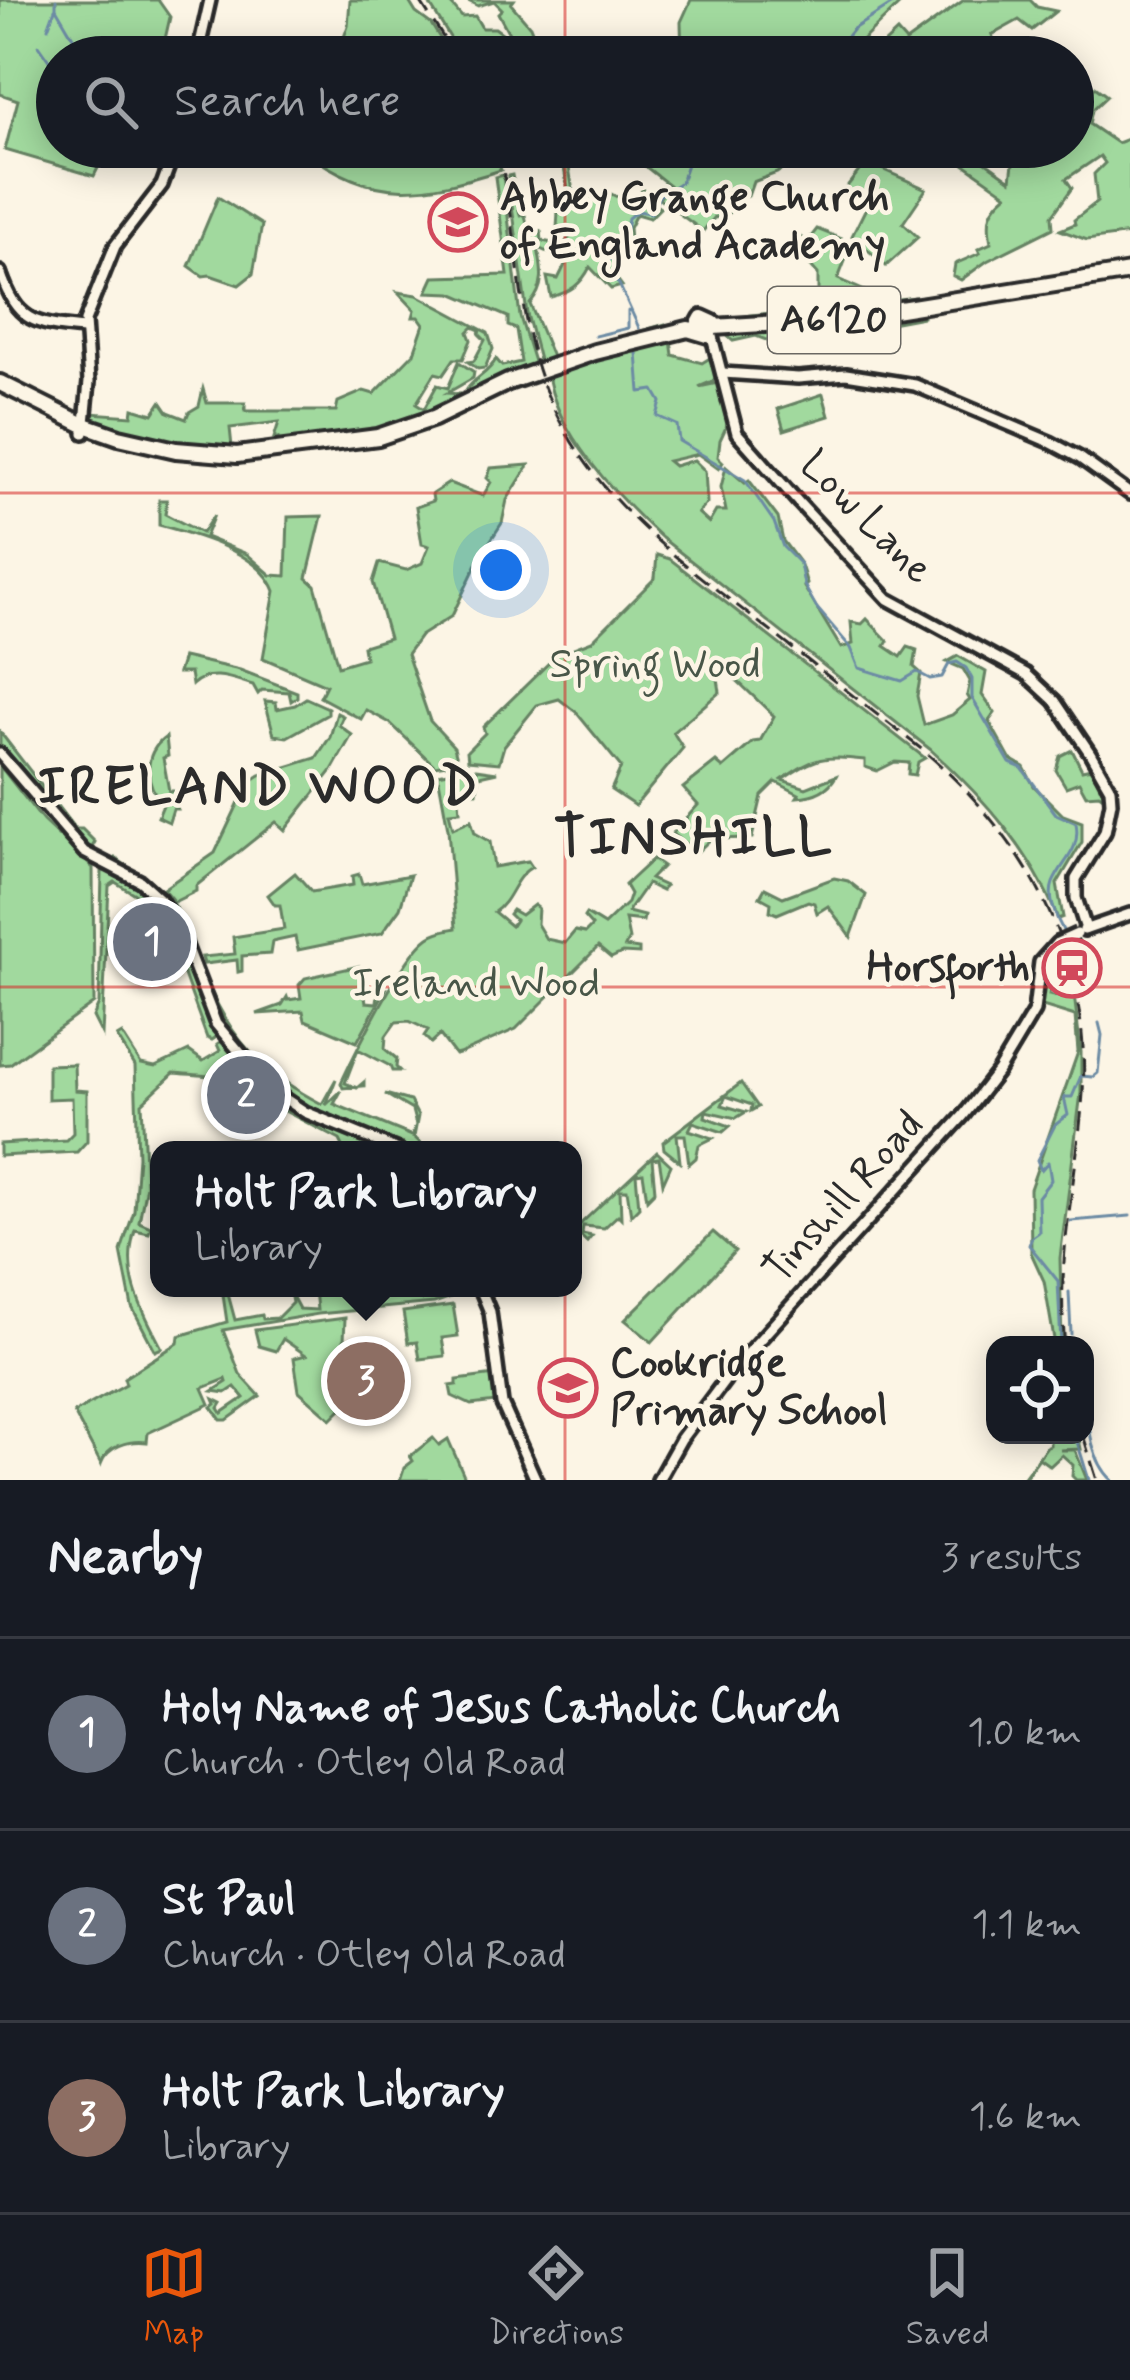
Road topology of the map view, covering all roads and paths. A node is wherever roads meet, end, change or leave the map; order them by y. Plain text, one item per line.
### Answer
1 (210, 0) edge
2 (201, 36) edge
3 (168, 168) edge
4 (0, 272) edge
5 (1130, 272) edge
6 (83, 329) junction
7 (706, 330) junction
8 (723, 373) junction
9 (514, 380) junction
10 (0, 386) edge
11 (470, 402) junction
12 (79, 424) junction
13 (413, 426) junction
14 (1130, 494) edge
15 (0, 754) edge
16 (1130, 914) edge
17 (1082, 932) junction
18 (376, 1141) edge
19 (483, 1297) edge
20 (536, 1480) edge
21 (658, 1480) edge

1 - 2 street
3 - 6 street
4 - 6 street
5 - 7 highway, A6120
6 - 12 street
7 - 8 street, Low Lane
7 - 9 highway, A6120
8 - 14 street
8 - 17 street, Low Lane
9 - 11 highway, A6120
9 - 11 highway, A6120
10 - 12 highway, A6120
11 - 13 highway, A6120
11 - 13 highway, A6120
12 - 13 highway, A6120
15 - 18 street
16 - 17 street
17 - 21 street, Tinshill Road, bridge
19 - 20 street

